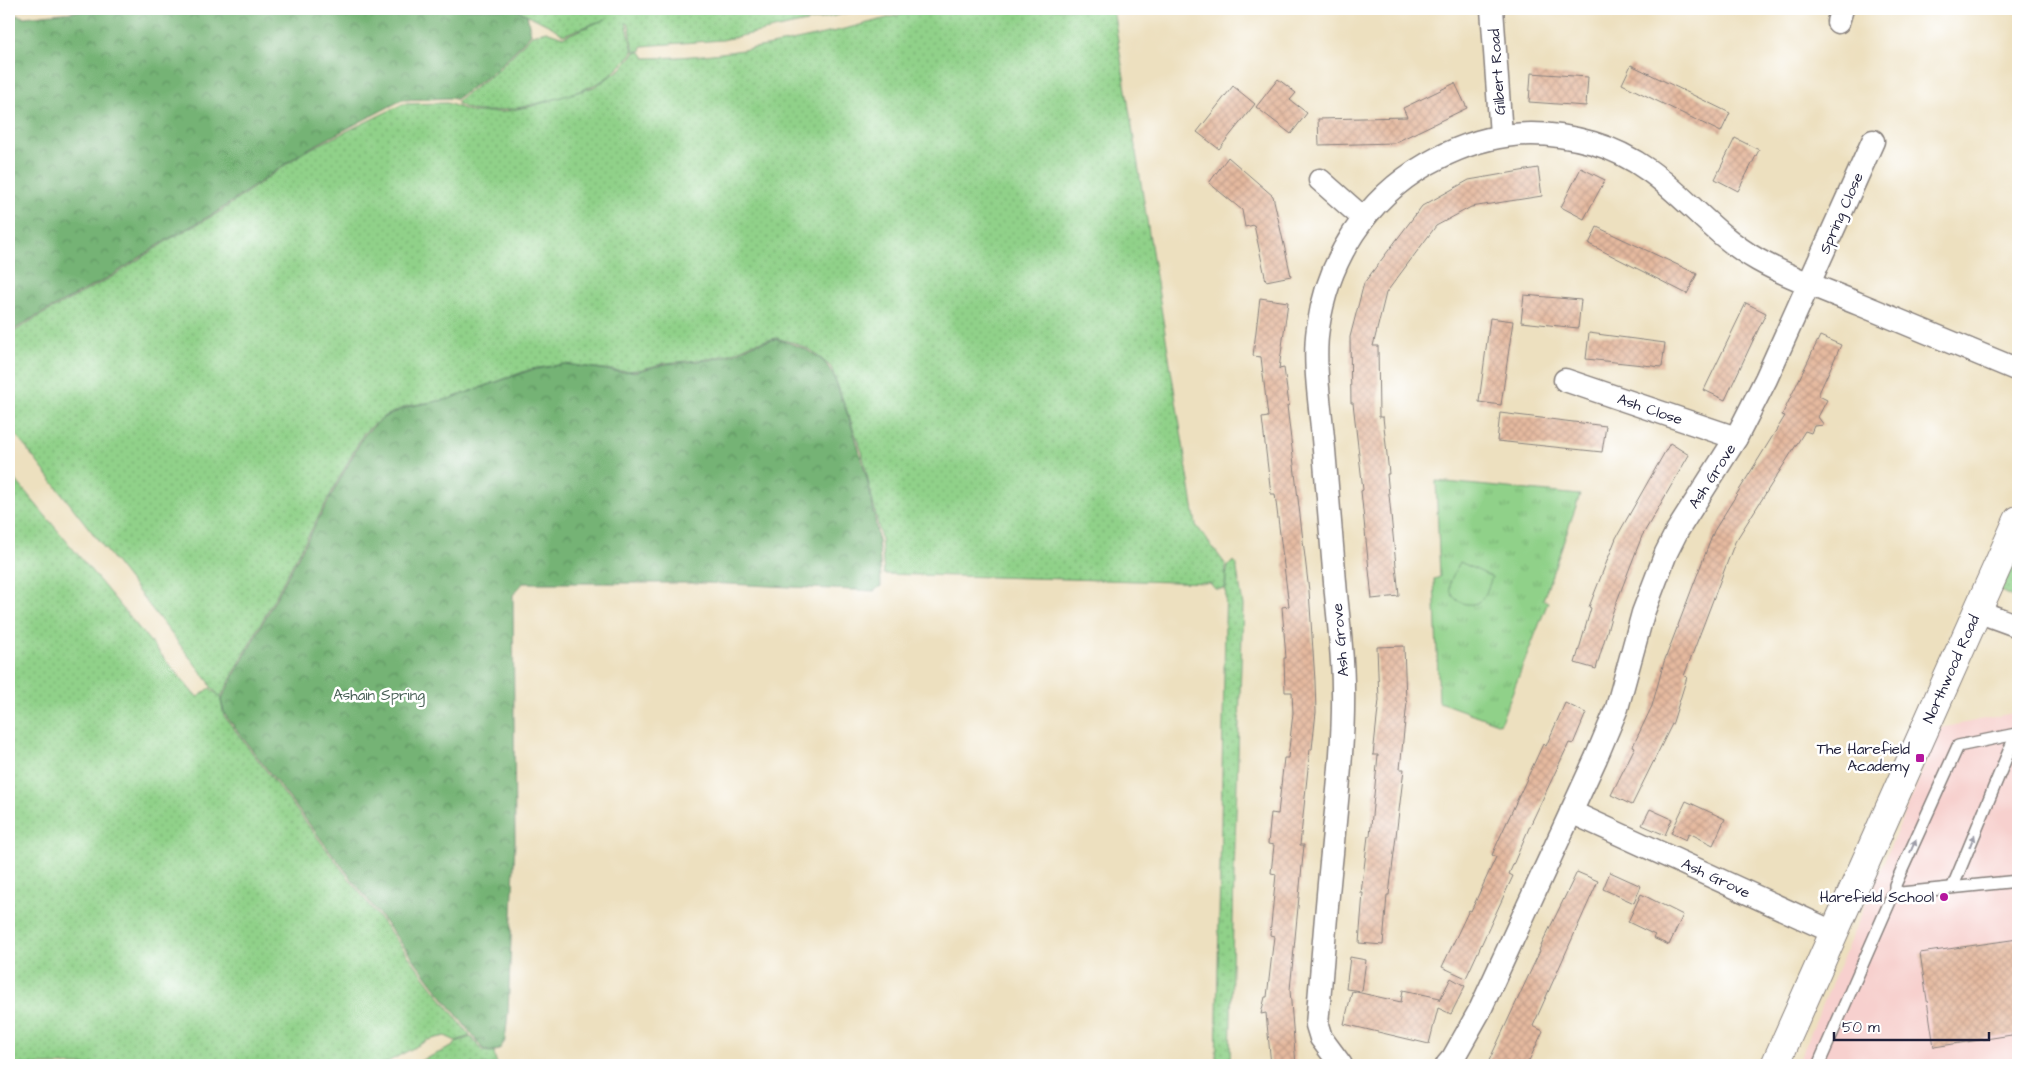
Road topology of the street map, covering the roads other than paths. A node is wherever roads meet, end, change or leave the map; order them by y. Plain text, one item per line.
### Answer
1 (1492, 9) edge
2 (1501, 135) junction
3 (1873, 141) dead end
4 (1320, 180) dead end
5 (1363, 218) junction
6 (1810, 284) junction
7 (2018, 370) edge
8 (1565, 380) dead end
9 (1736, 438) junction
10 (2018, 520) edge
11 (1978, 612) junction
12 (2018, 626) edge
13 (2017, 734) edge
14 (1572, 812) junction
15 (2018, 881) edge
16 (1954, 886) junction
17 (1895, 890) junction
18 (1833, 932) junction
19 (1341, 1065) edge
20 (1447, 1065) edge
21 (1774, 1065) edge
22 (1821, 1065) edge

1 - 2 street, Gilbert Road
2 - 5 street, Ash Grove
2 - 6 street, Ash Grove
3 - 6 street, Spring Close
4 - 5 street
5 - 19 street, Ash Grove
6 - 7 street, Ash Grove
6 - 9 street, Ash Grove
8 - 9 street, Ash Close
9 - 14 street, Ash Grove
10 - 11 street, Northwood Road
11 - 12 street
11 - 18 street, Northwood Road
16 -> 13 lane
17 -> 13 lane
14 - 18 street, Ash Grove
14 - 20 street, Ash Grove
15 - 16 lane
16 - 17 lane
17 - 22 lane
18 - 21 street, Northwood Road

